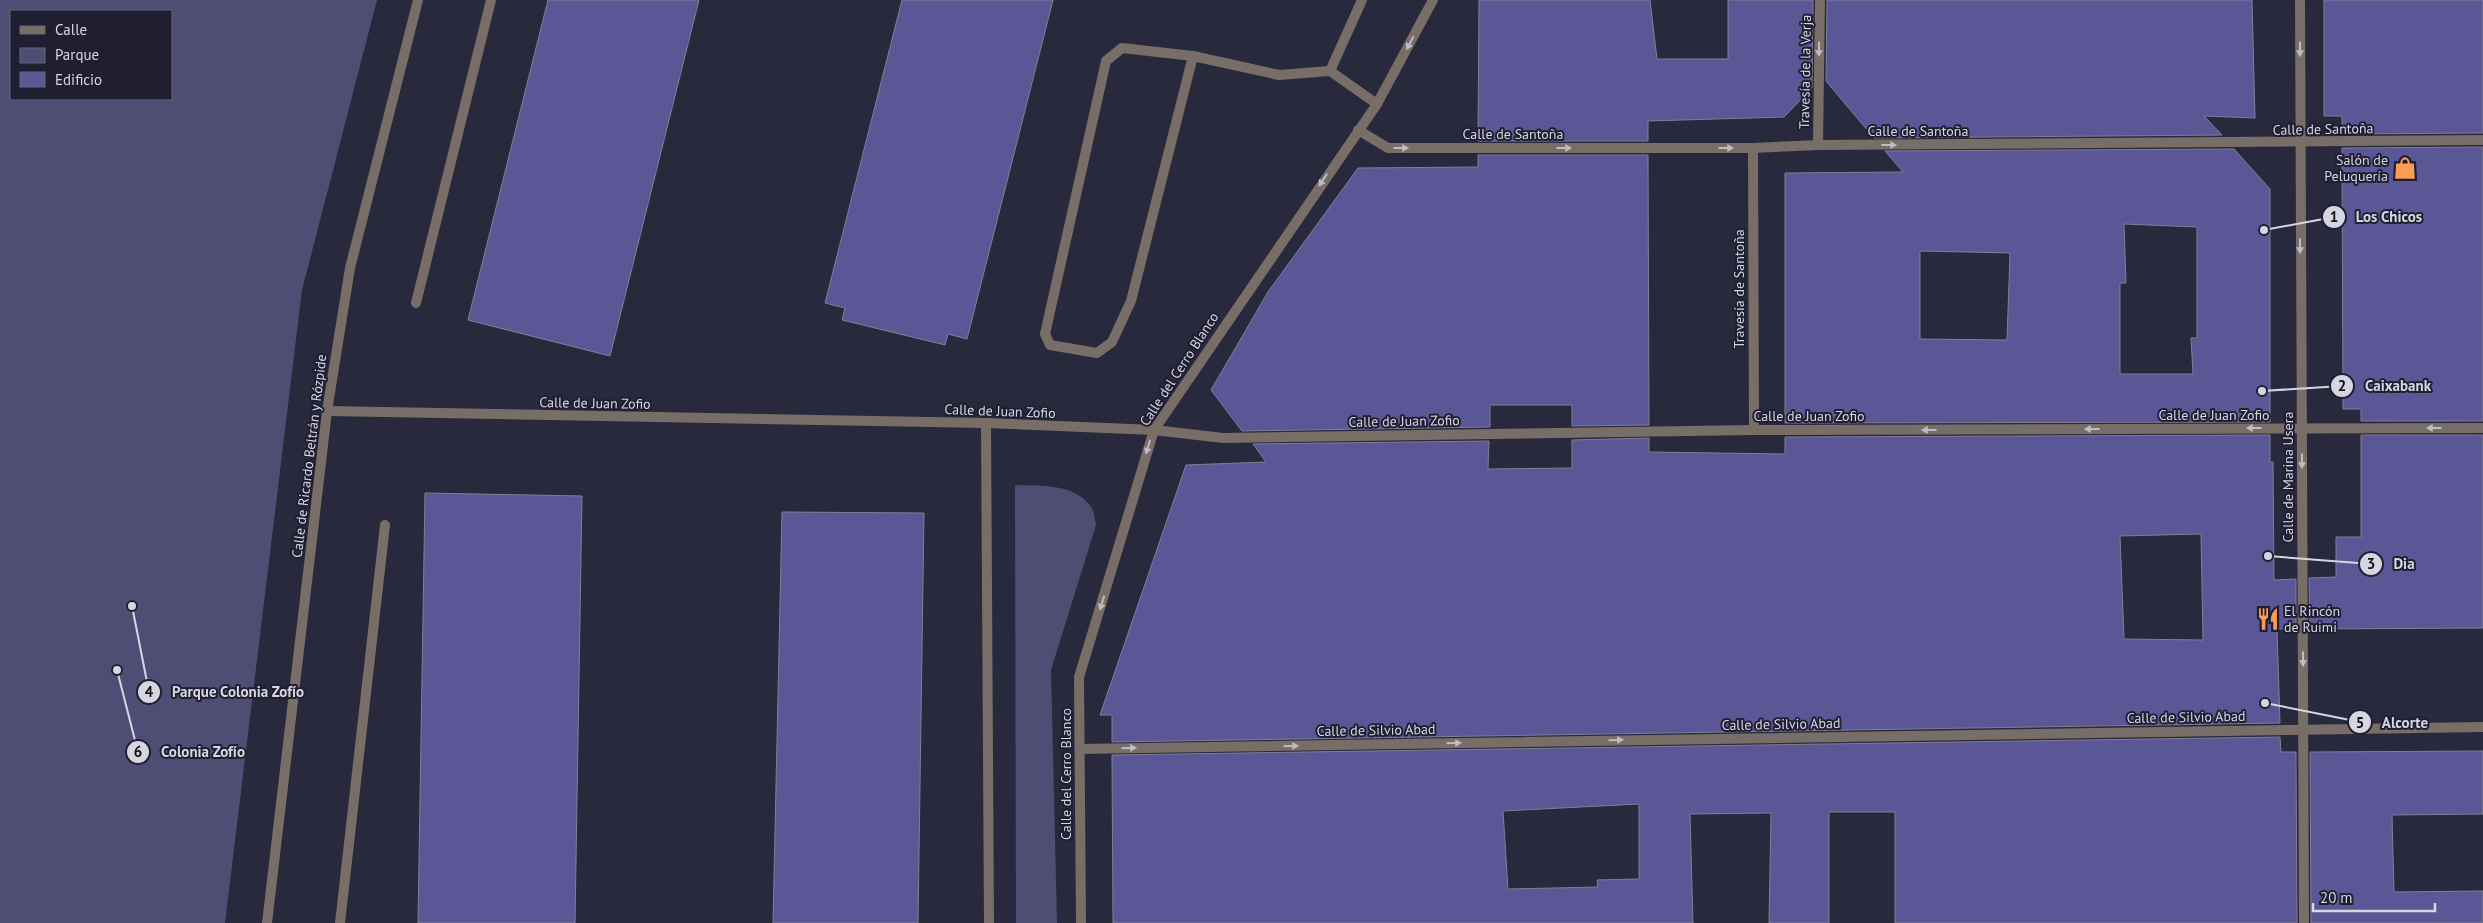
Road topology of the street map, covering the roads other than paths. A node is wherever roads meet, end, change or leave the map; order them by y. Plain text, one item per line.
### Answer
1 (418, 0) edge
2 (492, 0) edge
3 (1362, 0) edge
4 (1433, 0) edge
5 (1820, 0) edge
6 (2300, 0) edge
7 (1192, 56) junction
8 (1330, 72) junction
9 (1377, 104) junction
10 (1358, 130) junction
11 (2483, 140) edge
12 (2300, 143) junction
13 (1818, 145) junction
14 (1753, 148) junction
15 (416, 303) dead end
16 (327, 411) junction
17 (986, 424) junction
18 (2302, 428) junction
19 (2483, 428) edge
20 (1154, 430) junction
21 (1754, 430) junction
22 (385, 525) dead end
23 (2483, 727) edge
24 (2303, 729) junction
25 (1080, 749) junction
26 (267, 923) edge
27 (340, 923) edge
28 (989, 923) edge
29 (1081, 923) edge
30 (2304, 923) edge

1 - 16 street, Calle de Ricardo Beltrán y Rózpide
2 - 15 street
3 - 8 street
4 -> 9 street, Calle del Cerro Blanco
5 -> 13 street, Travesía de la Verja
6 -> 12 street, Calle de Marina Usera
7 - 7 street
7 - 8 street
8 - 9 street
9 - 10 street, Calle del Cerro Blanco
10 -> 14 street, Calle de Santoña
10 -> 20 street, Calle del Cerro Blanco
11 - 12 street, Calle de Santoña
13 -> 12 street, Calle de Santoña
12 -> 18 street, Calle de Marina Usera
13 - 14 street, Calle de Santoña
14 - 21 street, Travesía de Santoña
16 - 17 street, Calle de Juan Zofio
16 - 26 street, Calle de Ricardo Beltrán y Rózpide
17 - 20 street, Calle de Juan Zofio
17 - 28 street
19 -> 18 street, Calle de Juan Zofio
18 -> 21 street, Calle de Juan Zofio
18 -> 24 street, Calle de Marina Usera
20 - 21 street, Calle de Juan Zofio
20 -> 25 street, Calle del Cerro Blanco
22 - 27 street
23 - 24 street, Calle de Silvio Abad
25 -> 24 street, Calle de Silvio Abad
24 - 30 street, Calle de Marina Usera
25 - 29 street, Calle del Cerro Blanco

